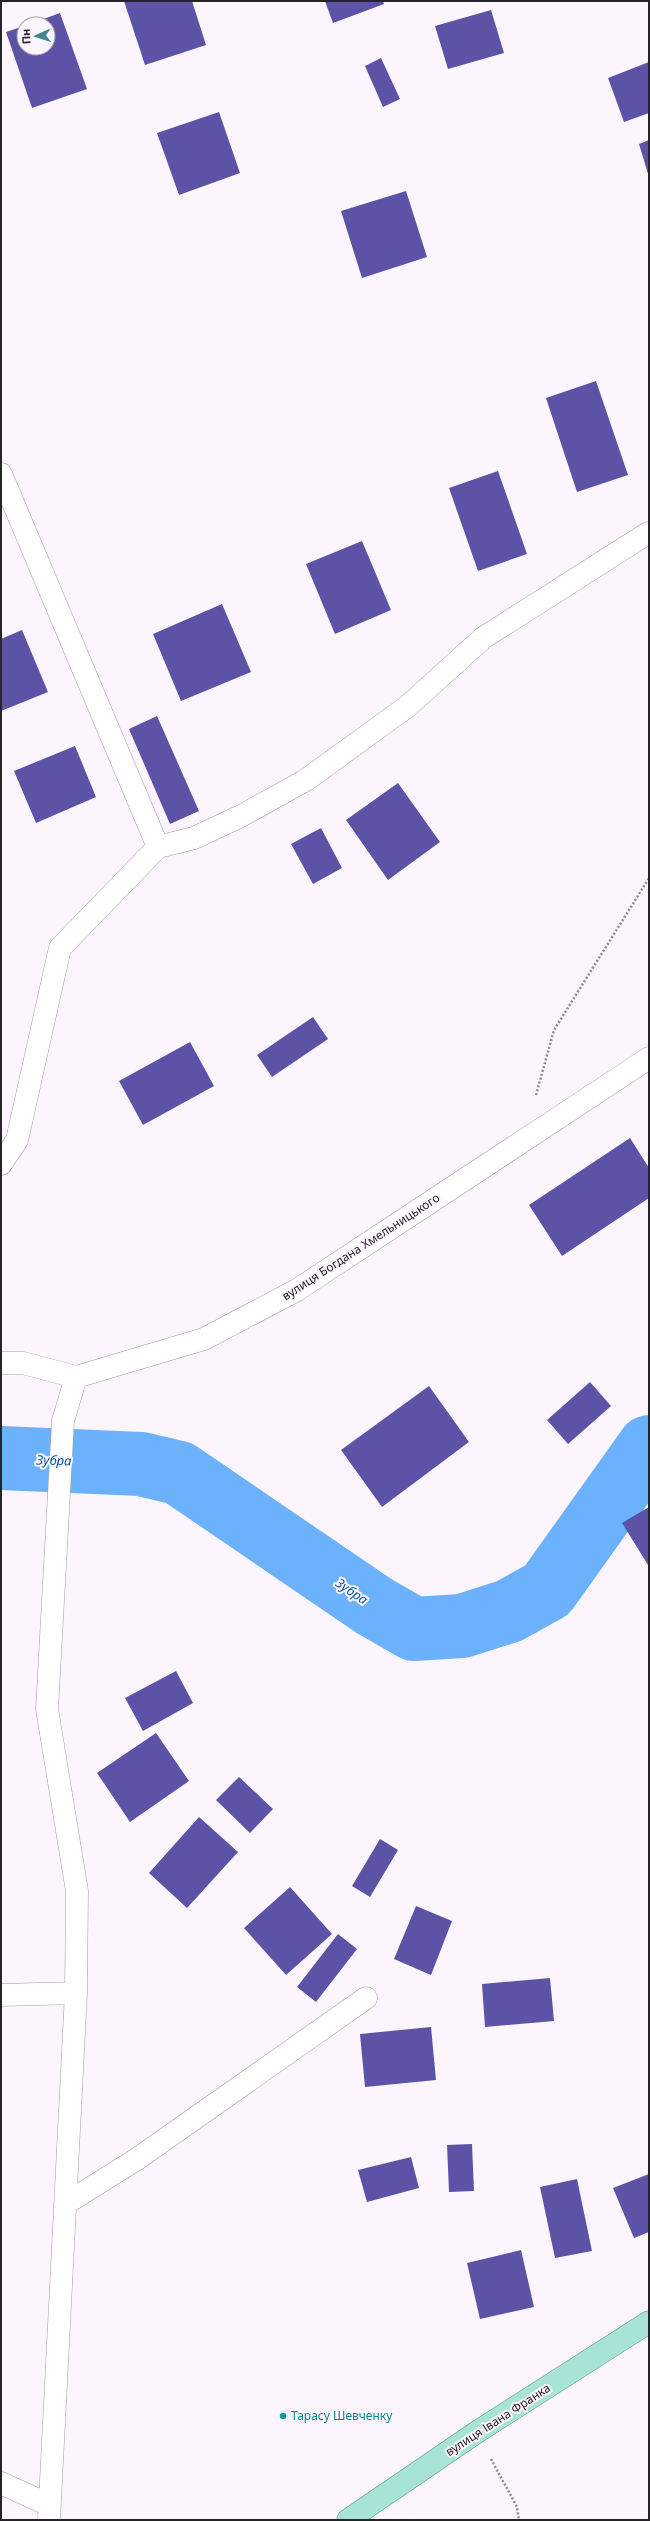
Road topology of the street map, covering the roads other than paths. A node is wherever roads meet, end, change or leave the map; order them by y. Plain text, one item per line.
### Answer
1 (1, 474) edge
2 (648, 533) dead end
3 (158, 847) junction
4 (649, 1058) edge
5 (1, 1164) edge
6 (1, 1363) edge
7 (76, 1377) junction
8 (76, 1993) junction
9 (1, 1995) edge
10 (366, 1998) dead end
11 (66, 2204) junction
12 (648, 2326) edge
13 (1, 2483) edge
14 (49, 2512) edge
15 (348, 2520) edge

1 - 3 street
2 - 3 street
3 - 5 street
4 - 7 street, вулиця Богдана Хмельницького
6 - 7 street
7 - 8 street
8 - 9 street
8 - 11 street
10 - 11 street
11 - 14 street
12 - 15 main road, вулиця Івана Франка
13 - 14 street

